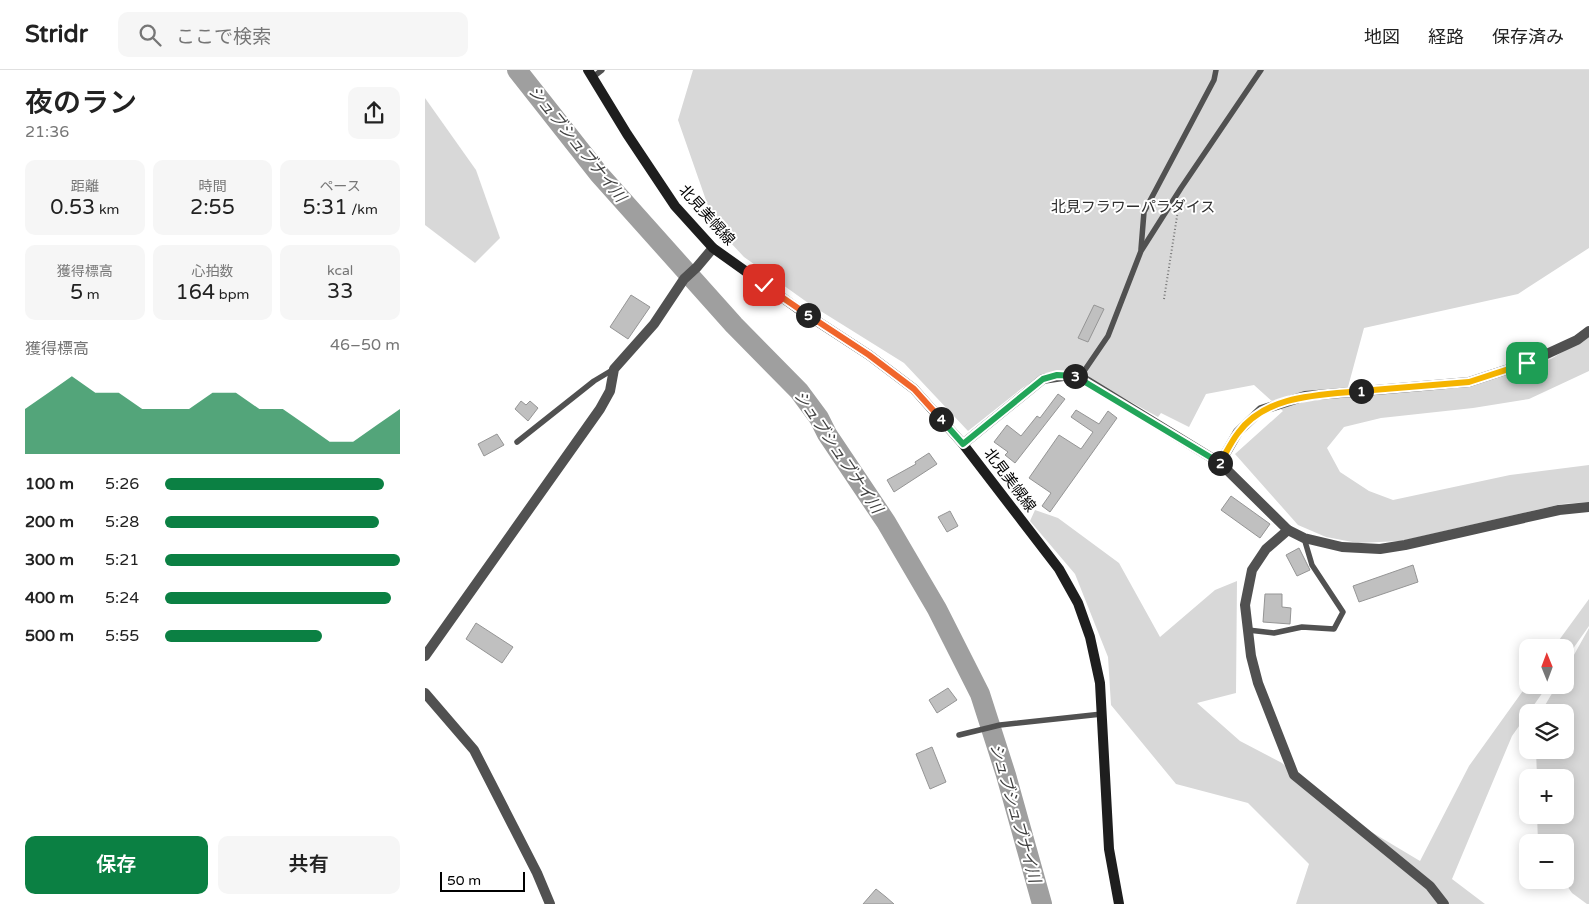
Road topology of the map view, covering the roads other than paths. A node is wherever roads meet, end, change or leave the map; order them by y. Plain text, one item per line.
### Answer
1 (602, 70) edge
2 (1216, 70) edge
3 (1261, 70) edge
4 (590, 74) edge
5 (713, 248) junction
6 (1141, 251) junction
7 (1589, 331) edge
8 (614, 369) junction
9 (1080, 377) junction
10 (517, 442) dead end
11 (963, 444) junction
12 (1220, 463) junction
13 (1589, 507) edge
14 (1288, 530) junction
15 (1304, 538) junction
16 (1248, 630) junction
17 (425, 656) edge
18 (425, 693) edge
19 (1102, 714) junction
20 (959, 735) dead end
21 (550, 904) edge
22 (1119, 904) edge
23 (1444, 904) edge

1 - 4 lane
2 - 6 lane
3 - 6 lane
4 - 5 main road, 北見美幌線
5 - 8 street
5 - 11 main road, 北見美幌線
6 - 9 lane
7 - 12 street
8 - 10 lane
8 - 17 street
9 - 11 street
9 - 12 street
11 - 19 main road, 北見美幌線
12 - 14 street
13 - 15 street
14 - 15 street
14 - 16 street
15 - 16 lane
16 - 23 street
18 - 21 street
19 - 20 lane
19 - 22 main road, 北見美幌線

